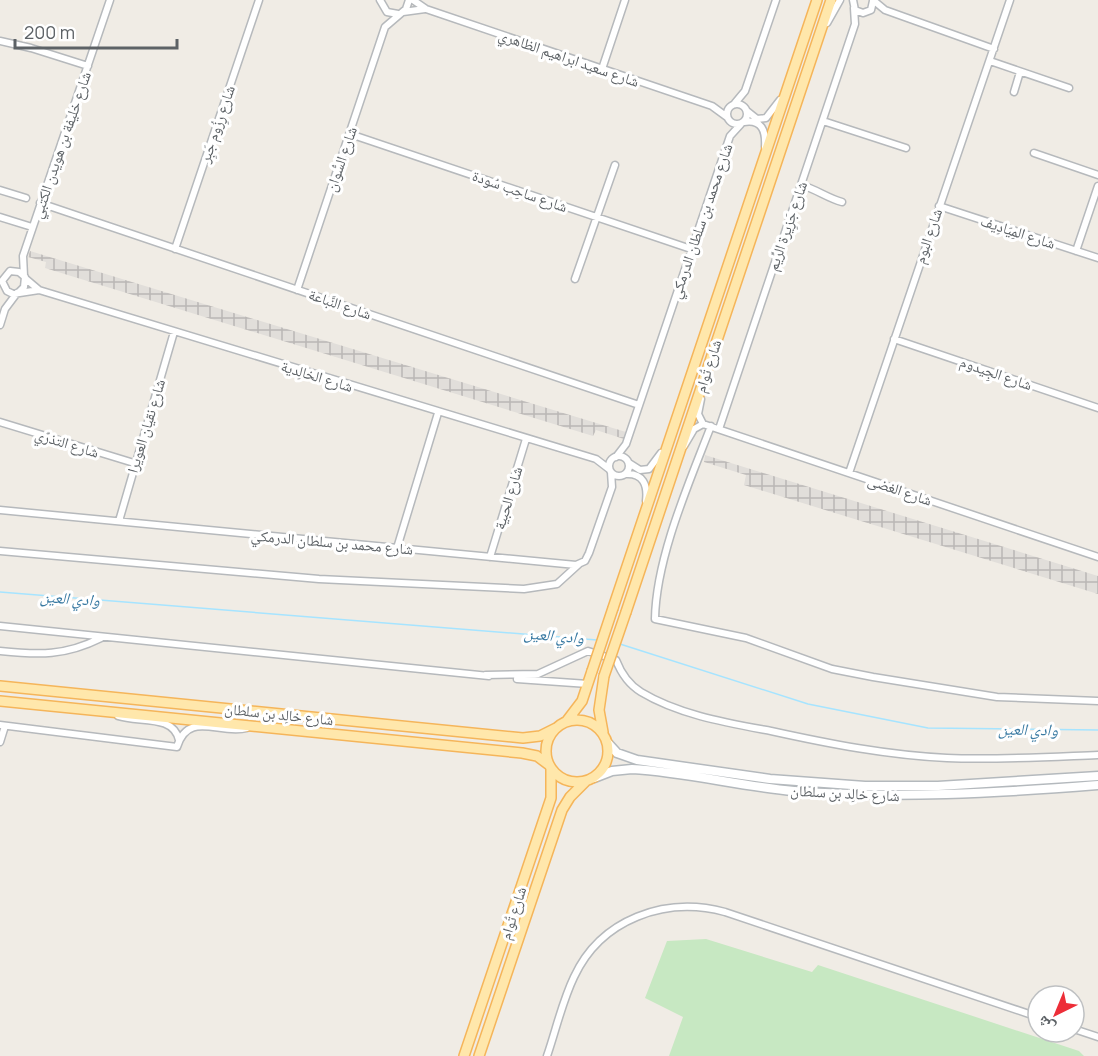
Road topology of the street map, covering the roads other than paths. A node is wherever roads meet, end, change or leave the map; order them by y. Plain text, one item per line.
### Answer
1 (110, 0) edge
2 (259, 0) edge
3 (411, 0) edge
4 (625, 0) edge
5 (776, 0) edge
6 (817, 0) edge
7 (831, 0) edge
8 (840, 0) edge
9 (873, 0) edge
10 (1010, 0) edge
11 (380, 3) edge
12 (852, 3) edge
13 (426, 9) junction
14 (885, 10) junction
15 (400, 13) junction
16 (866, 13) junction
17 (855, 24) junction
18 (385, 27) junction
19 (820, 33) junction
20 (0, 41) edge
21 (994, 49) junction
22 (990, 61) junction
23 (88, 66) junction
24 (602, 69) junction
25 (1020, 72) junction
26 (788, 86) junction
27 (1069, 88) dead end
28 (745, 91) junction
29 (1014, 92) dead end
30 (733, 104) junction
31 (712, 106) junction
32 (746, 110) junction
33 (727, 118) junction
34 (823, 121) junction
35 (742, 123) junction
36 (350, 134) junction
37 (730, 136) junction
38 (906, 148) dead end
39 (1034, 153) dead end
40 (764, 157) junction
41 (615, 165) dead end
42 (1098, 175) edge
43 (801, 185) junction
44 (1098, 186) edge
45 (0, 190) edge
46 (26, 198) dead end
47 (842, 202) dead end
48 (40, 203) junction
49 (939, 206) junction
50 (0, 216) edge
51 (596, 217) junction
52 (32, 227) junction
53 (175, 249) junction
54 (691, 249) junction
55 (1076, 251) junction
56 (23, 256) junction
57 (1098, 258) edge
58 (5, 273) edge
59 (25, 278) junction
60 (575, 279) dead end
61 (3, 287) edge
62 (39, 290) junction
63 (297, 290) junction
64 (18, 293) junction
65 (6, 309) junction
66 (0, 325) edge
67 (174, 332) junction
68 (894, 339) junction
69 (701, 389) junction
70 (639, 405) junction
71 (1098, 408) edge
72 (438, 413) junction
73 (0, 422) edge
74 (703, 424) junction
75 (711, 426) junction
76 (719, 429) junction
77 (669, 439) junction
78 (526, 440) junction
79 (626, 444) junction
80 (680, 452) junction
81 (614, 457) junction
82 (596, 459) junction
83 (628, 462) junction
84 (134, 463) junction
85 (610, 471) junction
86 (849, 473) junction
87 (623, 475) junction
88 (612, 487) junction
89 (0, 510) edge
90 (645, 513) junction
91 (118, 521) junction
92 (397, 548) junction
93 (0, 551) edge
94 (490, 556) junction
95 (1098, 557) edge
96 (579, 564) junction
97 (0, 626) edge
98 (103, 637) junction
99 (0, 651) edge
100 (486, 675) junction
101 (588, 684) junction
102 (0, 686) edge
103 (0, 701) edge
104 (1098, 701) edge
105 (109, 712) junction
106 (565, 722) junction
107 (2, 725) edge
108 (251, 726) junction
109 (556, 728) junction
110 (605, 738) junction
111 (179, 740) junction
112 (0, 742) edge
113 (1098, 755) edge
114 (550, 766) junction
115 (1098, 776) edge
116 (590, 779) junction
117 (1098, 785) edge
118 (1026, 1013) edge
119 (464, 1056) edge
120 (479, 1056) edge
121 (547, 1056) edge

1 - 23 street, شارع خليفة بن هويدن الكتبي
2 - 53 street, شارع رِزُوم جَبِر
3 - 13 street, شارع سعيد ابراهيم الظاهري
3 - 15 street, شارع السُّوان
4 - 24 street
5 - 28 street
6 - 26 main road, شارع تُوام
7 - 19 main road, شارع تُوام
8 - 19 street
9 - 14 street
9 - 16 street, شارع جَزِيرة الرِّيم
10 - 21 street, شارع البوم
11 - 15 street
11 - 18 street, شارع السُّوان
12 - 16 street
12 - 17 street, شارع جَزِيرة الرِّيم
13 - 15 street, شارع سعيد ابراهيم الظاهري
13 - 24 street, شارع سعيد ابراهيم الظاهري
14 - 16 street
14 - 21 street
15 - 18 street, شارع السُّوان
16 - 17 street, شارع جَزِيرة الرِّيم
17 - 34 street, شارع جَزِيرة الرِّيم
18 - 36 street, شارع السُّوان
19 - 69 main road, شارع تُوام
20 - 23 street
21 - 22 street, شارع البوم
22 - 25 street
22 - 49 street, شارع البوم
23 - 48 street, شارع خليفة بن هويدن الكتبي
24 - 31 street, شارع سعيد ابراهيم الظاهري
25 - 27 street
25 - 29 street
26 - 32 street
26 - 40 main road, شارع تُوام
28 - 30 street
28 - 32 street
30 - 31 street, شارع سعيد ابراهيم الظاهري
30 - 32 street
30 - 33 street
31 - 33 street, شارع سعيد ابراهيم الظاهري
32 - 35 street
33 - 35 street, شارع سعيد ابراهيم الظاهري
33 - 37 street, شارع محمد بن سلطان الدرمكي
34 - 38 street
34 - 43 street, شارع جَزِيرة الرِّيم
35 - 37 street, شارع محمد بن سلطان الدرمكي
35 - 40 street
36 - 51 street, شارع ساحِب سُودة
36 - 63 street, شارع السُّوان
37 - 54 street, شارع محمد بن سلطان الدرمكي
39 - 42 street
40 - 77 main road, شارع تُوام
41 - 51 street
43 - 47 street
43 - 76 street, شارع جَزِيرة الرِّيم
44 - 55 street
45 - 46 street
48 - 52 street, شارع خليفة بن هويدن الكتبي
48 - 53 street, شارع النَّباعة
49 - 55 street, شارع المِيَادِيف
49 - 68 street, شارع البوم
50 - 52 street
51 - 54 street, شارع ساحِب سُودة
51 - 60 street
52 - 56 street, شارع خليفة بن هويدن الكتبي
53 - 63 street, شارع النَّباعة
54 - 70 street, شارع محمد بن سلطان الدرمكي
55 - 57 street, شارع المِيَادِيف
56 - 58 street, شارع خليفة بن هويدن الكتبي
56 - 59 street, شارع خليفة بن هويدن الكتبي
58 - 59 street
58 - 61 street
59 - 62 street, شارع الخالِدية
59 - 64 street
61 - 64 street
61 - 65 street
62 - 64 street, شارع الخالِدية
62 - 67 street, شارع الخالِدية
63 - 70 street, شارع النَّباعة
64 - 65 street
65 - 66 street
67 - 72 street, شارع الخالِدية
67 - 84 street, شارع نقيان العويرا
68 - 71 street, شارع الجِيدوم
68 - 86 street, شارع البوم
69 - 74 street
69 - 80 main road, شارع تُوام
70 - 79 street, شارع محمد بن سلطان الدرمكي
72 - 78 street, شارع الخالِدية
72 - 92 street
73 - 84 street, شارع التذرّي
74 - 75 street, شارع الغضى
74 - 80 street
75 - 76 street, شارع الغضى
75 - 104 street
76 - 86 street, شارع الغضى
77 - 83 street
77 - 90 main road, شارع تُوام
78 - 82 street, شارع الخالِدية
78 - 94 street, شارع الحبية
79 - 81 street, شارع محمد بن سلطان الدرمكي
79 - 83 street, شارع محمد بن سلطان الدرمكي
80 - 110 main road, شارع تُوام, bridge
81 - 82 street, شارع الخالِدية
81 - 83 street
81 - 85 street, شارع محمد بن سلطان الدرمكي
82 - 85 street, شارع الخالِدية
83 - 87 street
84 - 91 street, شارع نقيان العويرا
85 - 87 street, شارع الخالِدية
85 - 88 street
86 - 95 street, شارع الغضى
87 - 88 street
87 - 90 street
88 - 96 street
89 - 91 street, شارع محمد بن سلطان الدرمكي
90 - 101 main road, شارع تُوام, bridge
91 - 92 street, شارع محمد بن سلطان الدرمكي
92 - 94 street, شارع محمد بن سلطان الدرمكي
93 - 96 street
94 - 96 street, شارع محمد بن سلطان الدرمكي
97 - 98 street
98 - 99 street
98 - 100 street
100 - 101 street
100 - 113 street
101 - 106 main road, شارع تُوام
102 - 109 main road, شارع خالِد بن سلطان
103 - 105 main road, شارع خالِد بن سلطان
105 - 108 main road, شارع خالِد بن سلطان
105 - 111 street
106 - 109 main road
106 - 110 main road
107 - 111 street
107 - 112 street
108 - 111 street
108 - 114 main road, شارع خالِد بن سلطان
109 - 114 main road
110 - 115 street, شارع خالِد بن سلطان
110 - 116 main road
114 - 116 main road
114 - 119 main road, شارع تُوام
116 - 117 street, شارع خالِد بن سلطان
116 - 120 main road, شارع تُوام
118 - 121 street

